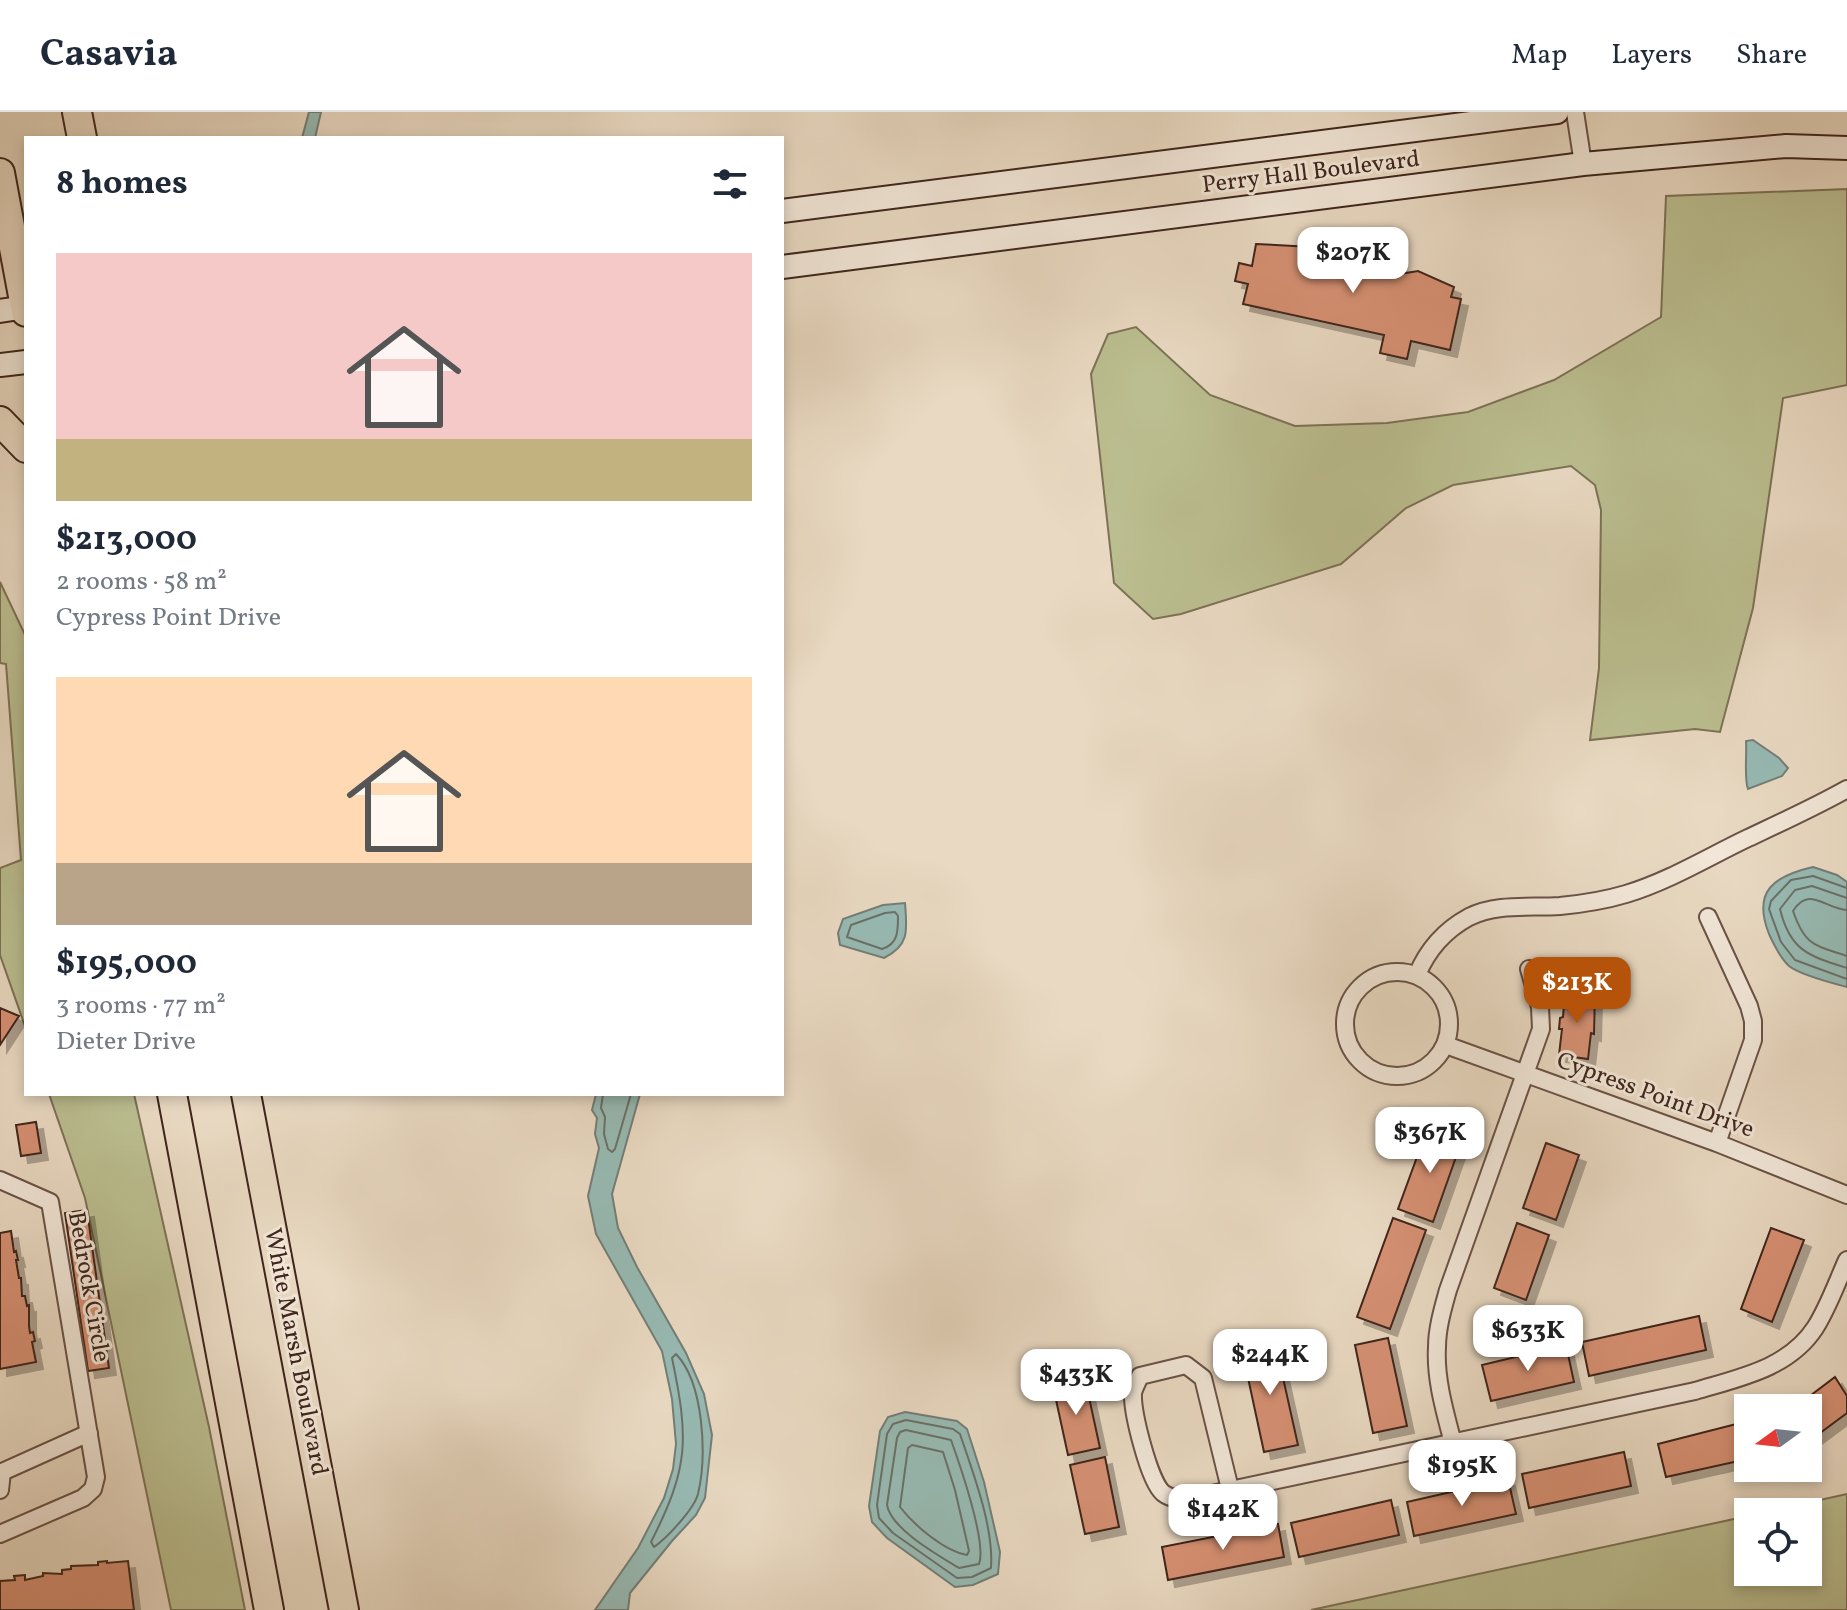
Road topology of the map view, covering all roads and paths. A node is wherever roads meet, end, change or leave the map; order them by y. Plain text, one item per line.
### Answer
1 (61, 112) edge
2 (77, 112) edge
3 (1470, 112) edge
4 (1557, 112) edge
5 (1575, 112) edge
6 (1442, 126) junction
7 (66, 136) edge
8 (82, 136) edge
9 (1847, 148) edge
10 (1583, 164) junction
11 (0, 173) edge
12 (784, 211) edge
13 (784, 267) edge
14 (24, 299) edge
15 (24, 309) edge
16 (0, 311) edge
17 (24, 362) edge
18 (0, 365) edge
19 (0, 421) edge
20 (24, 446) edge
21 (1847, 789) edge
22 (1708, 917) dead end
23 (1529, 969) dead end
24 (1417, 975) junction
25 (1446, 1045) junction
26 (1525, 1075) junction
27 (172, 1096) edge
28 (246, 1096) edge
29 (1717, 1143) junction
30 (0, 1180) edge
31 (1847, 1195) edge
32 (1847, 1260) edge
33 (89, 1433) junction
34 (1453, 1443) junction
35 (1230, 1489) junction
36 (0, 1490) edge
37 (0, 1534) edge
38 (269, 1610) edge
39 (344, 1610) edge

1 - 7 highway
2 - 8 highway
3 - 6 main road
4 - 6 main road, Perry Hall Boulevard
5 - 10 street
6 - 12 main road, Perry Hall Boulevard
9 - 10 main road, Perry Hall Boulevard
10 - 13 main road, Perry Hall Boulevard
11 - 14 highway
15 - 16 main road
17 - 18 main road
19 - 20 highway
21 - 24 street
22 - 29 street
23 - 26 street
24 - 25 street
24 - 25 street
25 - 26 street, Cypress Point Drive
26 - 29 street, Cypress Point Drive
26 - 34 street
27 - 38 highway
28 - 39 highway, White Marsh Boulevard
29 - 31 street, Cypress Point Drive
30 - 33 street, Bedrock Circle
32 - 34 street
33 - 36 street
33 - 37 street, Bedrock Circle
34 - 35 street
35 - 35 street

